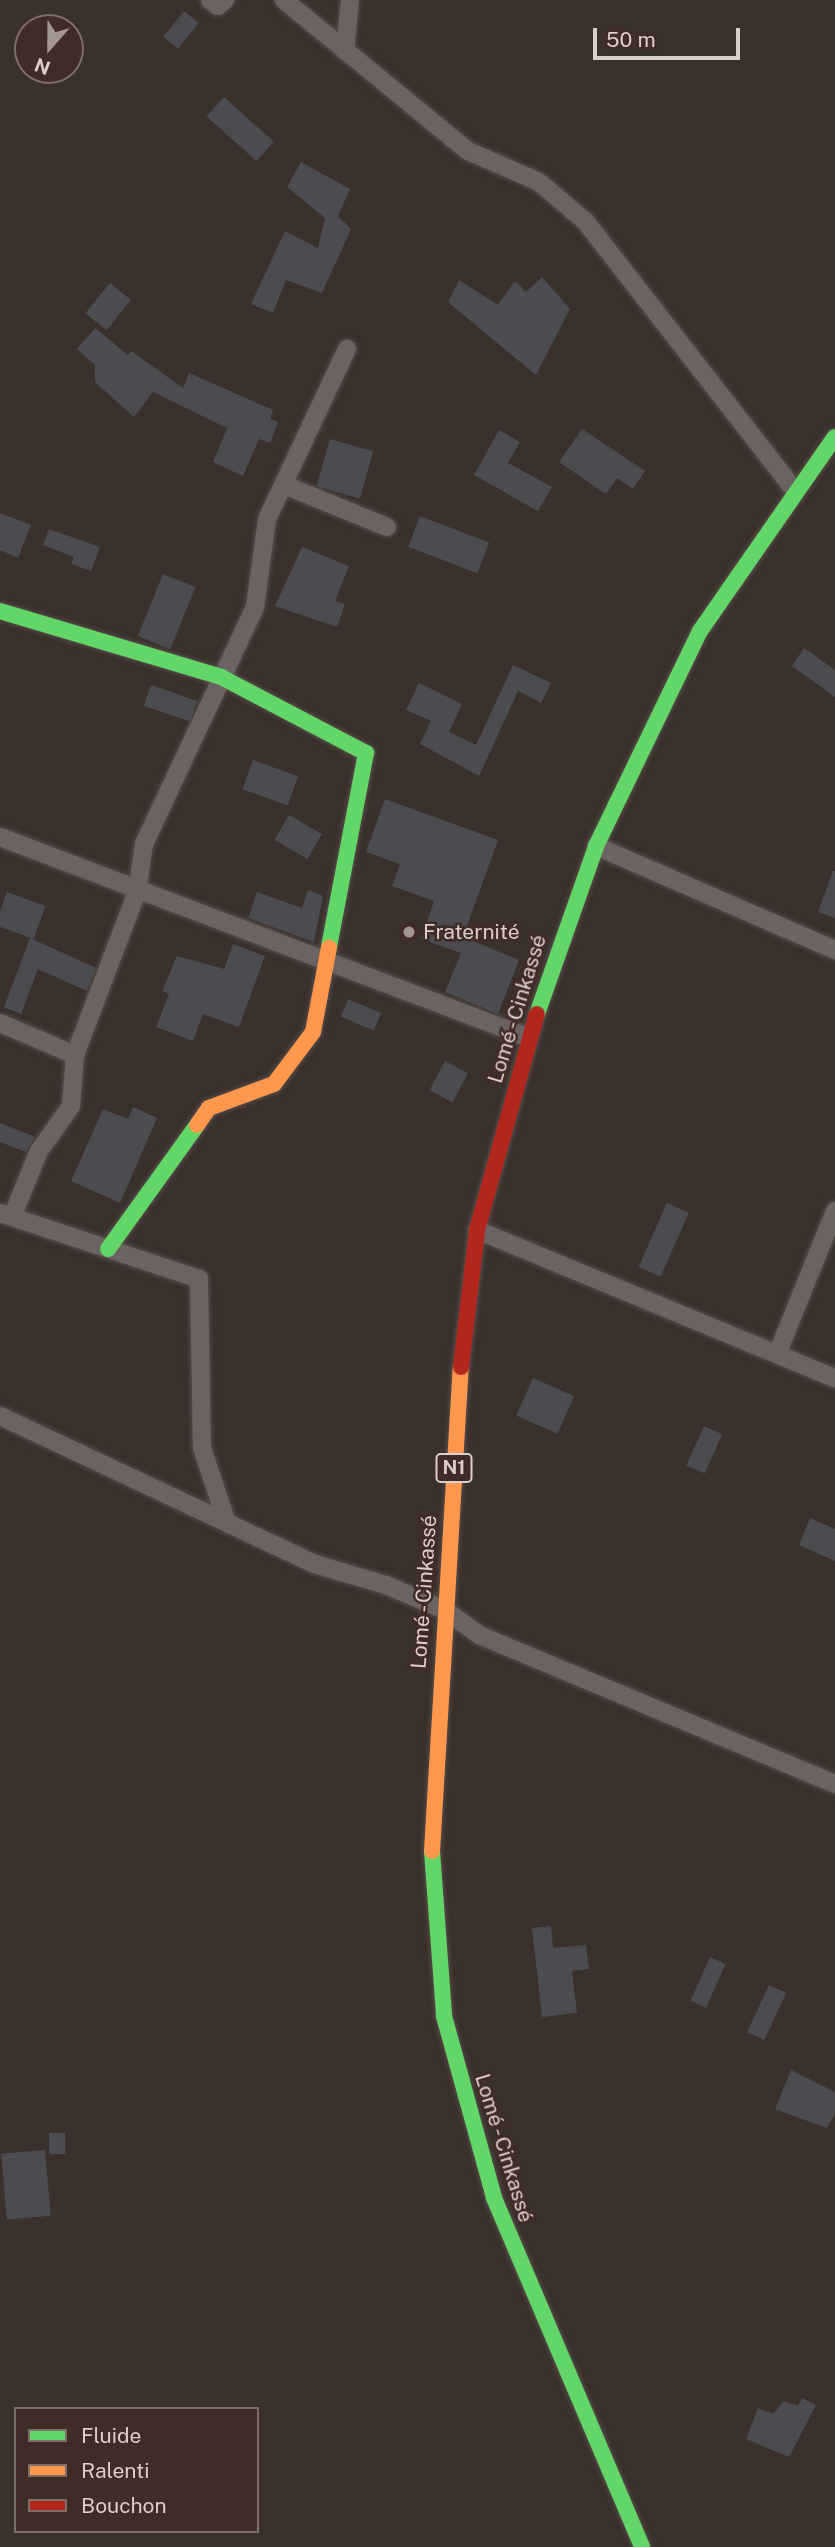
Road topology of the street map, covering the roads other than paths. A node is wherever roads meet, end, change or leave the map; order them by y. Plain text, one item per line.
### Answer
1 (210, 0) edge
2 (225, 0) edge
3 (284, 0) edge
4 (350, 0) edge
5 (345, 51) junction
6 (347, 349) dead end
7 (835, 437) edge
8 (287, 486) junction
9 (795, 491) junction
10 (387, 527) dead end
11 (0, 611) edge
12 (221, 677) junction
13 (0, 837) edge
14 (596, 846) junction
15 (136, 891) junction
16 (835, 950) edge
17 (330, 962) junction
18 (0, 1023) edge
19 (529, 1038) junction
20 (75, 1055) junction
21 (835, 1211) edge
22 (6, 1215) edge
23 (477, 1230) junction
24 (108, 1249) junction
25 (778, 1352) junction
26 (835, 1378) edge
27 (0, 1416) edge
28 (226, 1520) junction
29 (445, 1610) junction
30 (835, 1784) edge
31 (642, 2547) edge

1 - 2 street
3 - 5 street
4 - 5 street
5 - 9 street
6 - 8 street
7 - 9 main road, Lomé - Cinkassé / N1
8 - 10 street
8 - 12 street
9 - 14 main road, Lomé - Cinkassé / N1
11 - 12 main road
12 - 15 street
12 - 17 main road
13 - 15 street
14 - 16 street
14 - 19 main road, Lomé - Cinkassé / N1
15 - 17 street
15 - 20 street
17 - 19 street
17 - 24 main road
18 - 20 street
19 - 23 main road, Lomé - Cinkassé / N1
20 - 22 street
21 - 25 street
22 - 24 street
23 - 25 street
23 - 29 main road, Lomé - Cinkassé / N1
24 - 28 street
25 - 26 street
27 - 28 street
28 - 29 street
29 - 30 street
29 - 31 main road, Lomé - Cinkassé / N1

